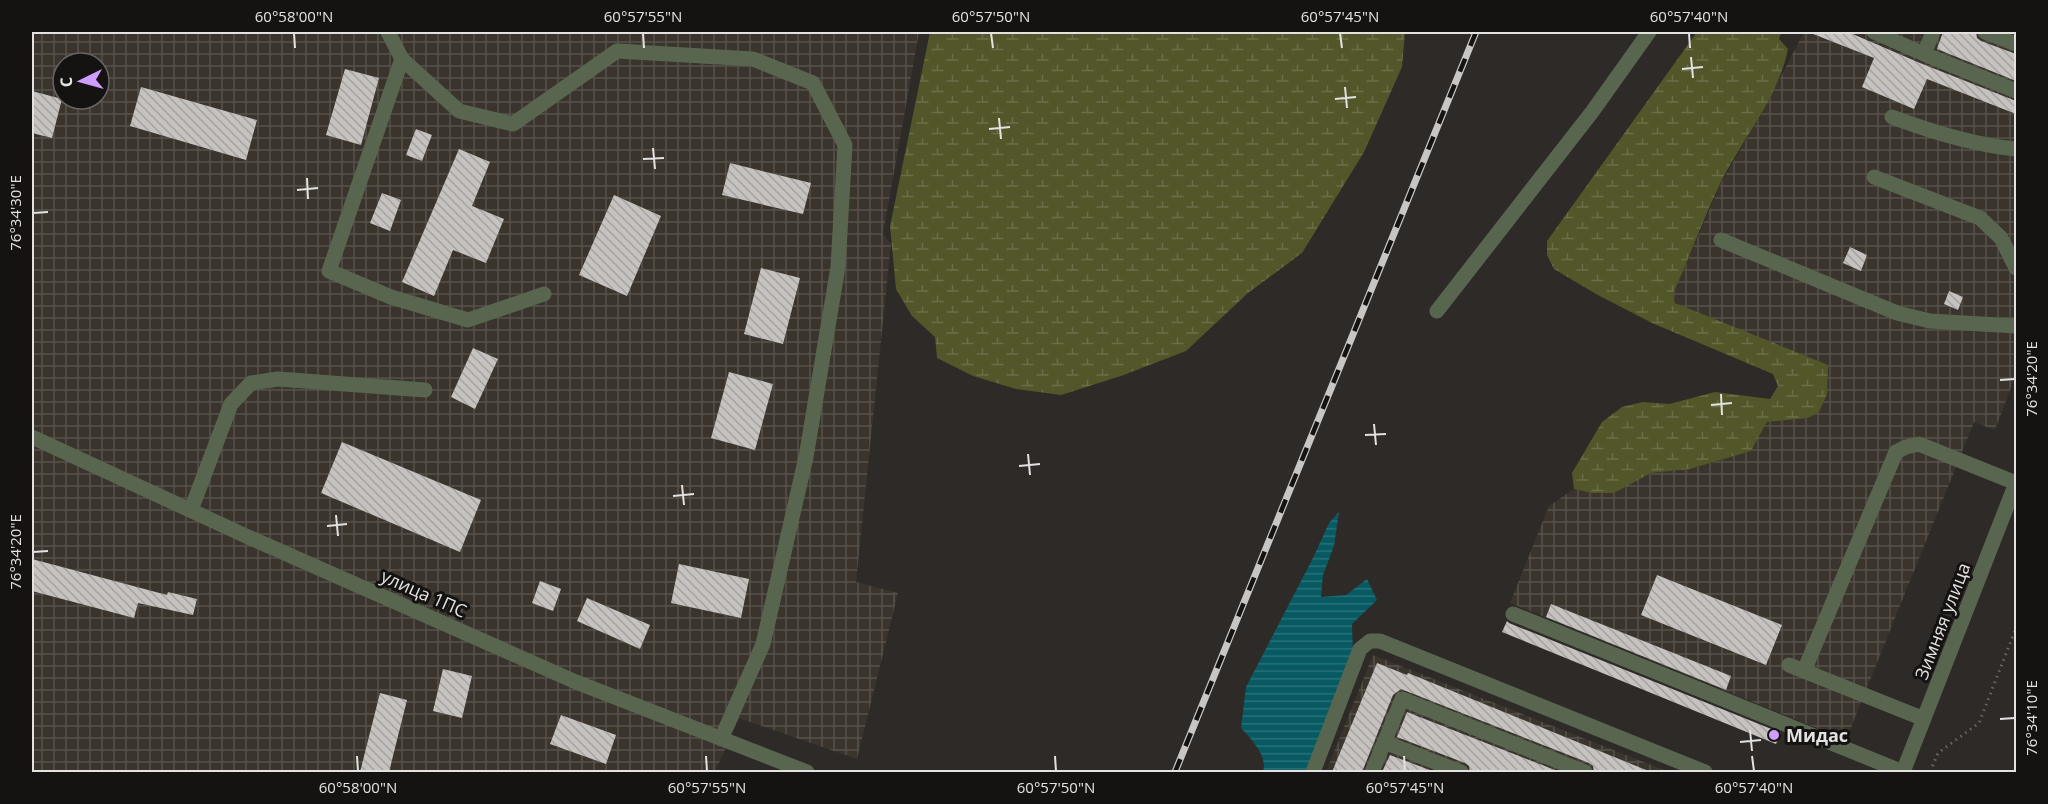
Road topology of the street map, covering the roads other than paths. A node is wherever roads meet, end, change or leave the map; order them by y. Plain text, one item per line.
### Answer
1 (387, 32) edge
2 (1648, 32) edge
3 (1933, 32) edge
4 (1985, 32) edge
5 (1881, 33) edge
6 (2016, 44) edge
7 (1924, 54) junction
8 (402, 59) junction
9 (2016, 91) edge
10 (1892, 117) dead end
11 (2016, 149) edge
12 (1874, 177) dead end
13 (1720, 240) dead end
14 (2016, 268) edge
15 (544, 294) dead end
16 (1437, 311) dead end
17 (2016, 326) edge
18 (426, 390) dead end
19 (32, 437) edge
20 (2016, 483) edge
21 (191, 510) junction
22 (1513, 614) dead end
23 (1789, 665) dead end
24 (1804, 671) junction
25 (1924, 719) junction
26 (722, 739) junction
27 (1384, 742) junction
28 (807, 772) edge
29 (1313, 772) edge
30 (1372, 772) edge
31 (1461, 772) edge
32 (1585, 772) edge
33 (1704, 772) edge
34 (1903, 772) edge

1 - 8 street
2 - 16 street
3 - 7 street
4 - 6 street
5 - 7 street
7 - 9 street
8 - 15 street
8 - 26 street
10 - 11 street
12 - 14 street
13 - 17 street
18 - 21 street
19 - 21 street, улица 1ПС
20 - 24 street
20 - 25 street, Зимняя улица
21 - 26 street, улица 1ПС
22 - 34 street
23 - 24 street
24 - 25 street
25 - 34 street, Зимняя улица
26 - 28 street, улица 1ПС
27 - 30 street
27 - 31 street
27 - 32 street
29 - 33 street

